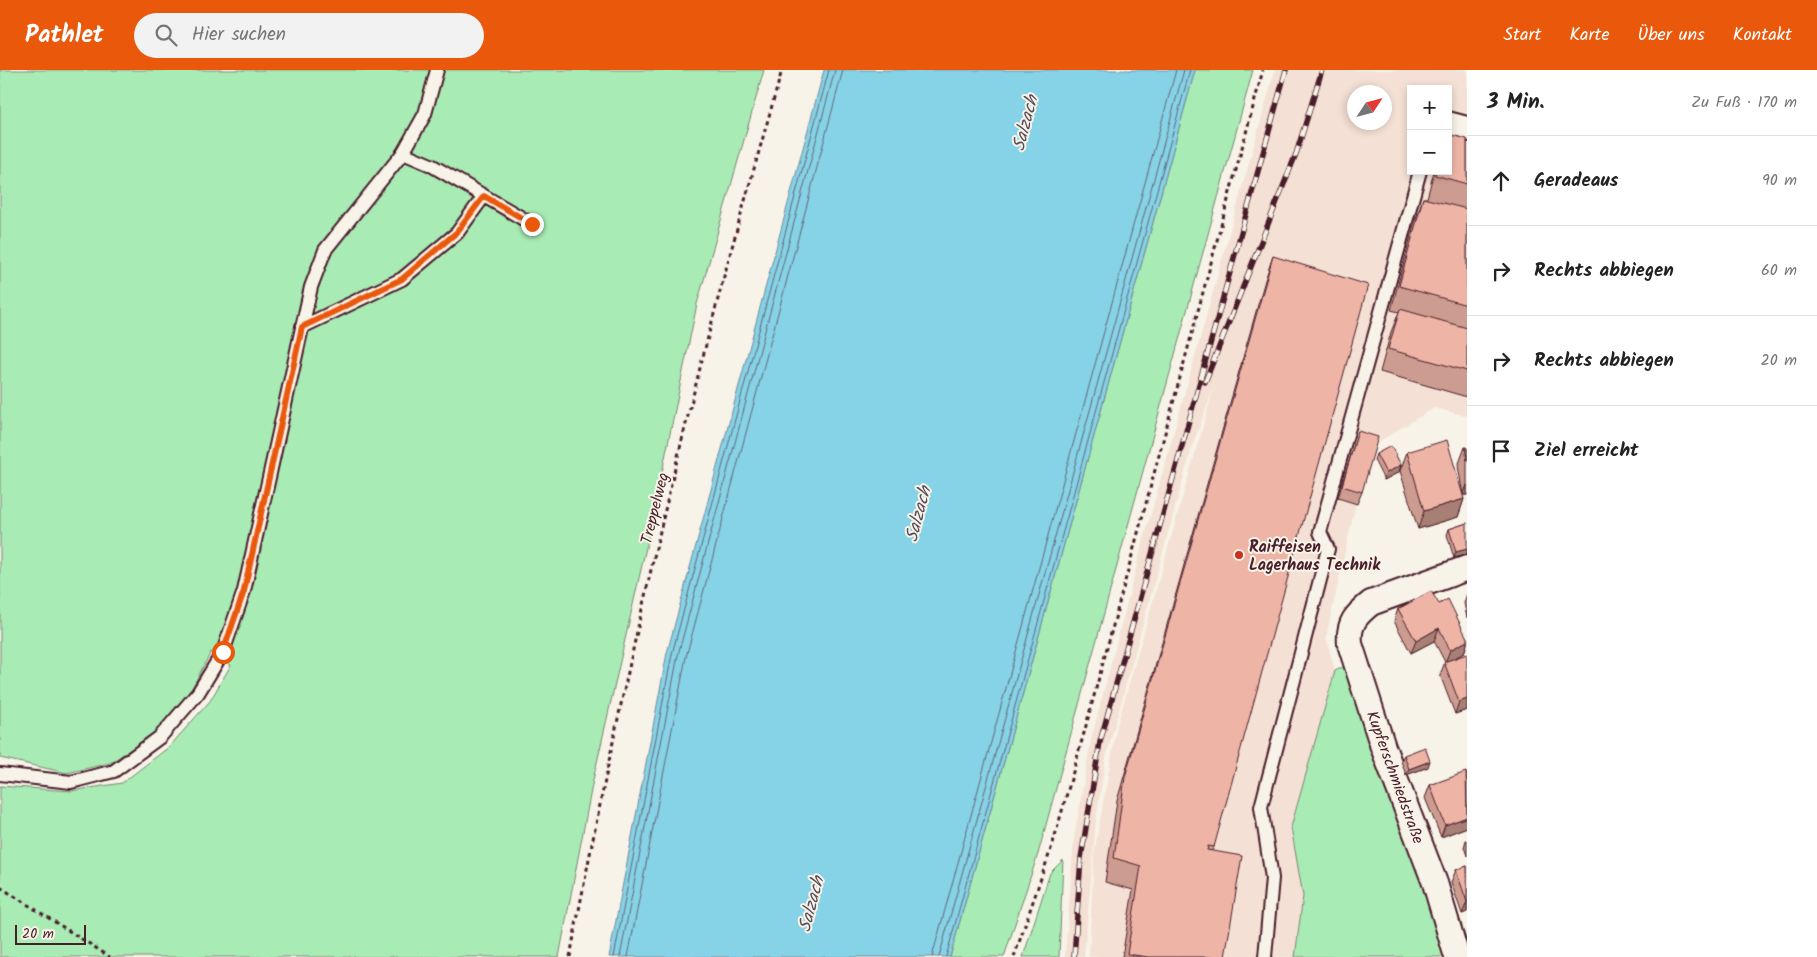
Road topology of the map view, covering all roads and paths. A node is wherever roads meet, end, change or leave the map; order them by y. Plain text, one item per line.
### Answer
1 (436, 70) edge
2 (782, 70) edge
3 (1263, 70) edge
4 (1452, 125) edge
5 (1467, 129) edge
6 (403, 154) junction
7 (1419, 175) edge
8 (484, 196) junction
9 (532, 224) dead end
10 (302, 327) junction
11 (1467, 568) edge
12 (0, 774) edge
13 (0, 887) edge
14 (110, 957) edge
15 (570, 957) edge
16 (1014, 957) edge
17 (1265, 957) edge
18 (1457, 957) edge

1 - 6 lane
2 - 15 path, Treppelweg
3 - 16 path
4 - 5 street
6 - 8 lane
6 - 10 lane
7 - 17 lane
8 - 9 lane
8 - 10 lane
10 - 12 lane
11 - 18 street, Kupferschmiedstraße
13 - 14 path

